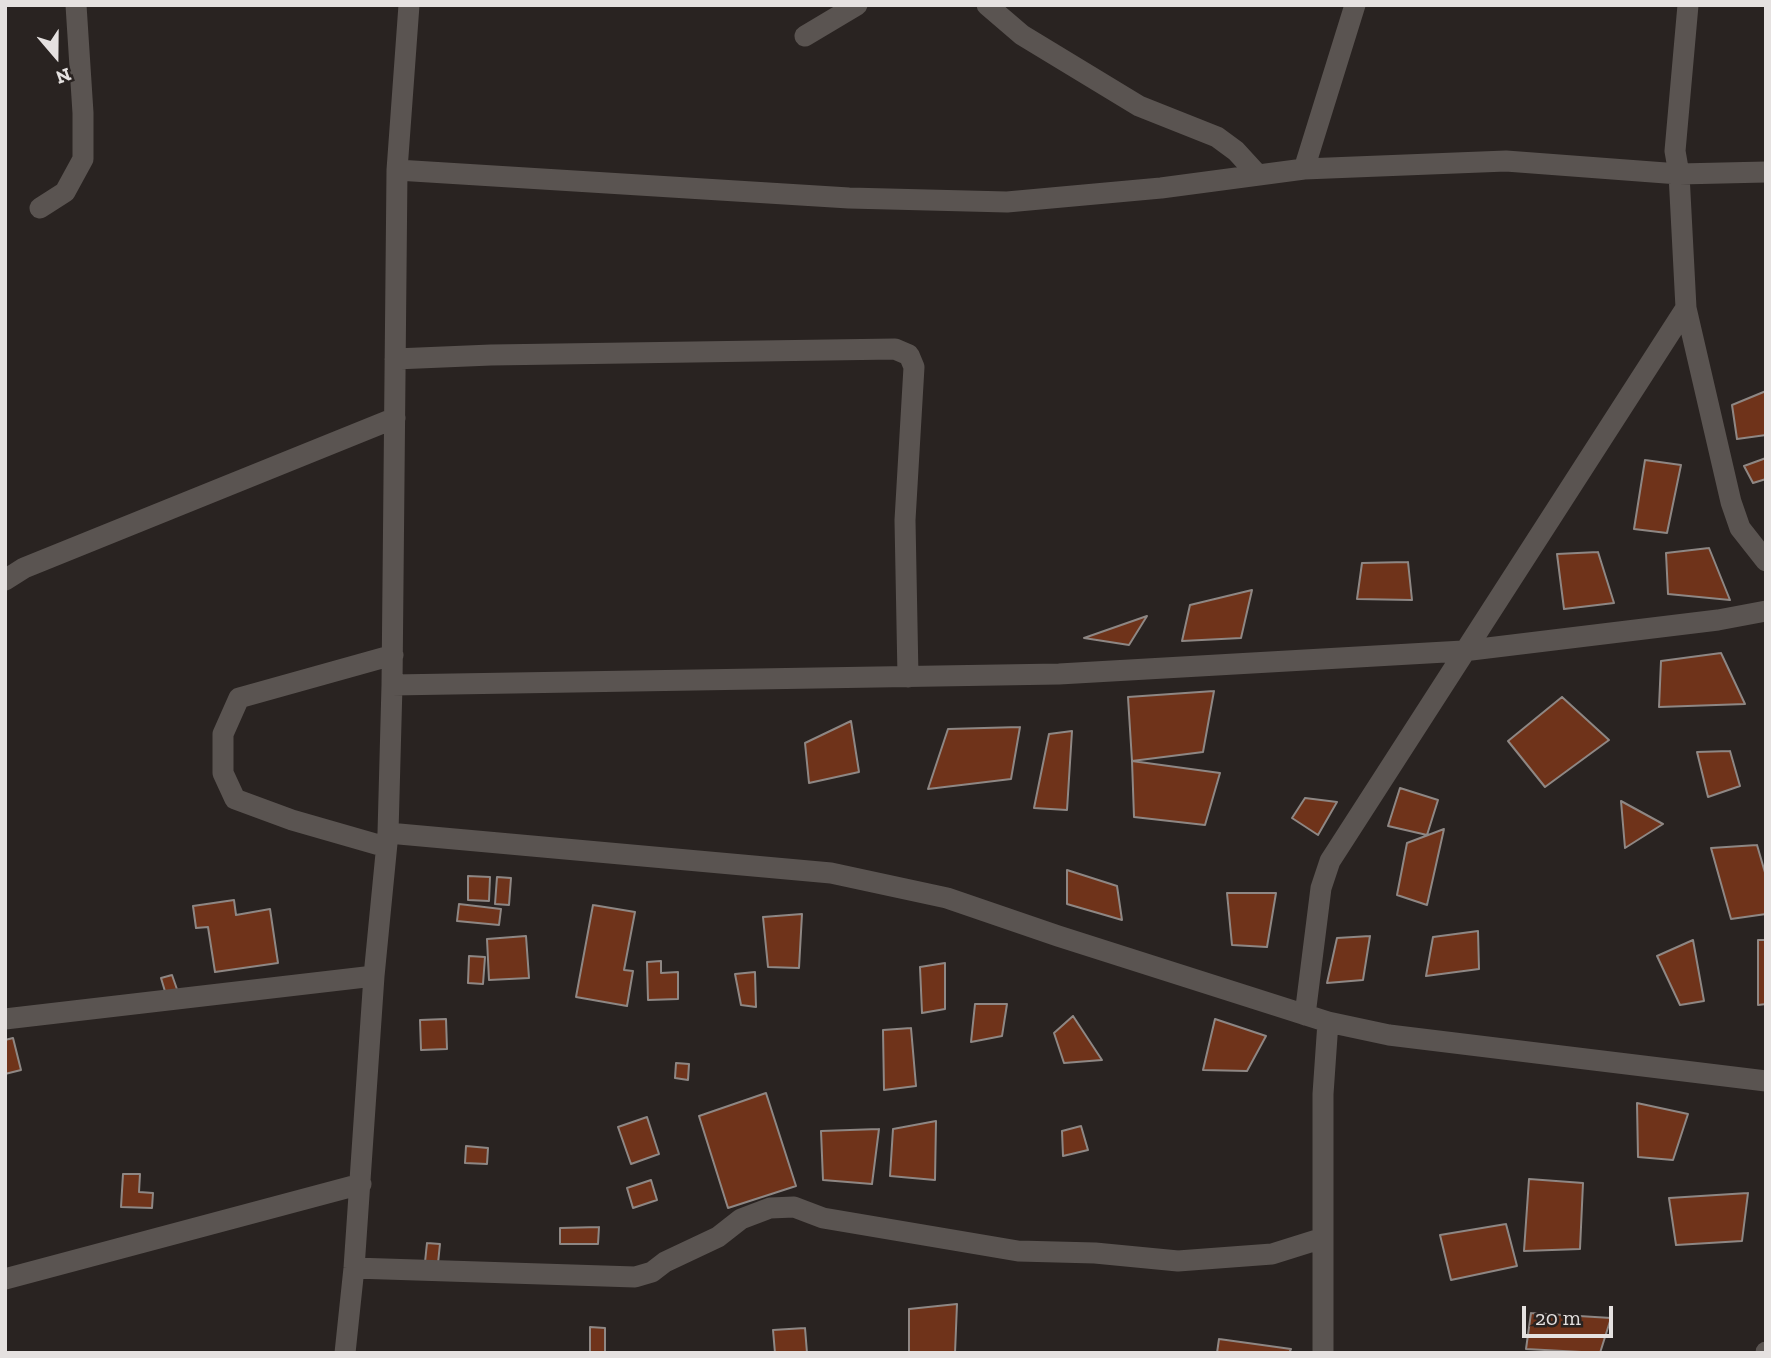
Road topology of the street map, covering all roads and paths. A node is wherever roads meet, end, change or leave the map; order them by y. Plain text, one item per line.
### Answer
1 (76, 5) edge
2 (410, 5) edge
3 (857, 5) edge
4 (987, 5) edge
5 (1355, 5) edge
6 (1688, 5) edge
7 (805, 36) dead end
8 (1304, 169) junction
9 (397, 170) junction
10 (1766, 172) edge
11 (1679, 174) junction
12 (1258, 175) junction
13 (40, 208) dead end
14 (1686, 308) junction
15 (395, 359) junction
16 (395, 418) junction
17 (1766, 561) edge
18 (5, 580) edge
19 (1766, 611) edge
20 (1463, 651) junction
21 (393, 655) junction
22 (908, 677) junction
23 (392, 685) junction
24 (387, 840) junction
25 (374, 976) junction
26 (1305, 1014) junction
27 (5, 1019) edge
28 (1328, 1022) junction
29 (1766, 1082) edge
30 (360, 1184) junction
31 (1323, 1238) junction
32 (354, 1268) junction
33 (5, 1279) edge
34 (345, 1353) edge
35 (1323, 1353) edge

1 - 13 street
2 - 9 street
3 - 7 street
4 - 12 street
5 - 8 street
6 - 11 street
8 - 11 street
8 - 12 street
9 - 12 street
9 - 15 street
10 - 11 street
11 - 14 street
14 - 17 street
14 - 20 street
15 - 16 street
15 - 22 street
16 - 18 street
16 - 21 street
19 - 20 street
20 - 22 street
20 - 26 street
21 - 23 street
21 - 24 street
22 - 23 street
23 - 24 street
24 - 25 street
24 - 26 street
25 - 27 street
25 - 30 street
26 - 28 street
28 - 29 street
28 - 31 street
30 - 32 street
30 - 33 street
31 - 32 street
31 - 35 street
32 - 34 street

